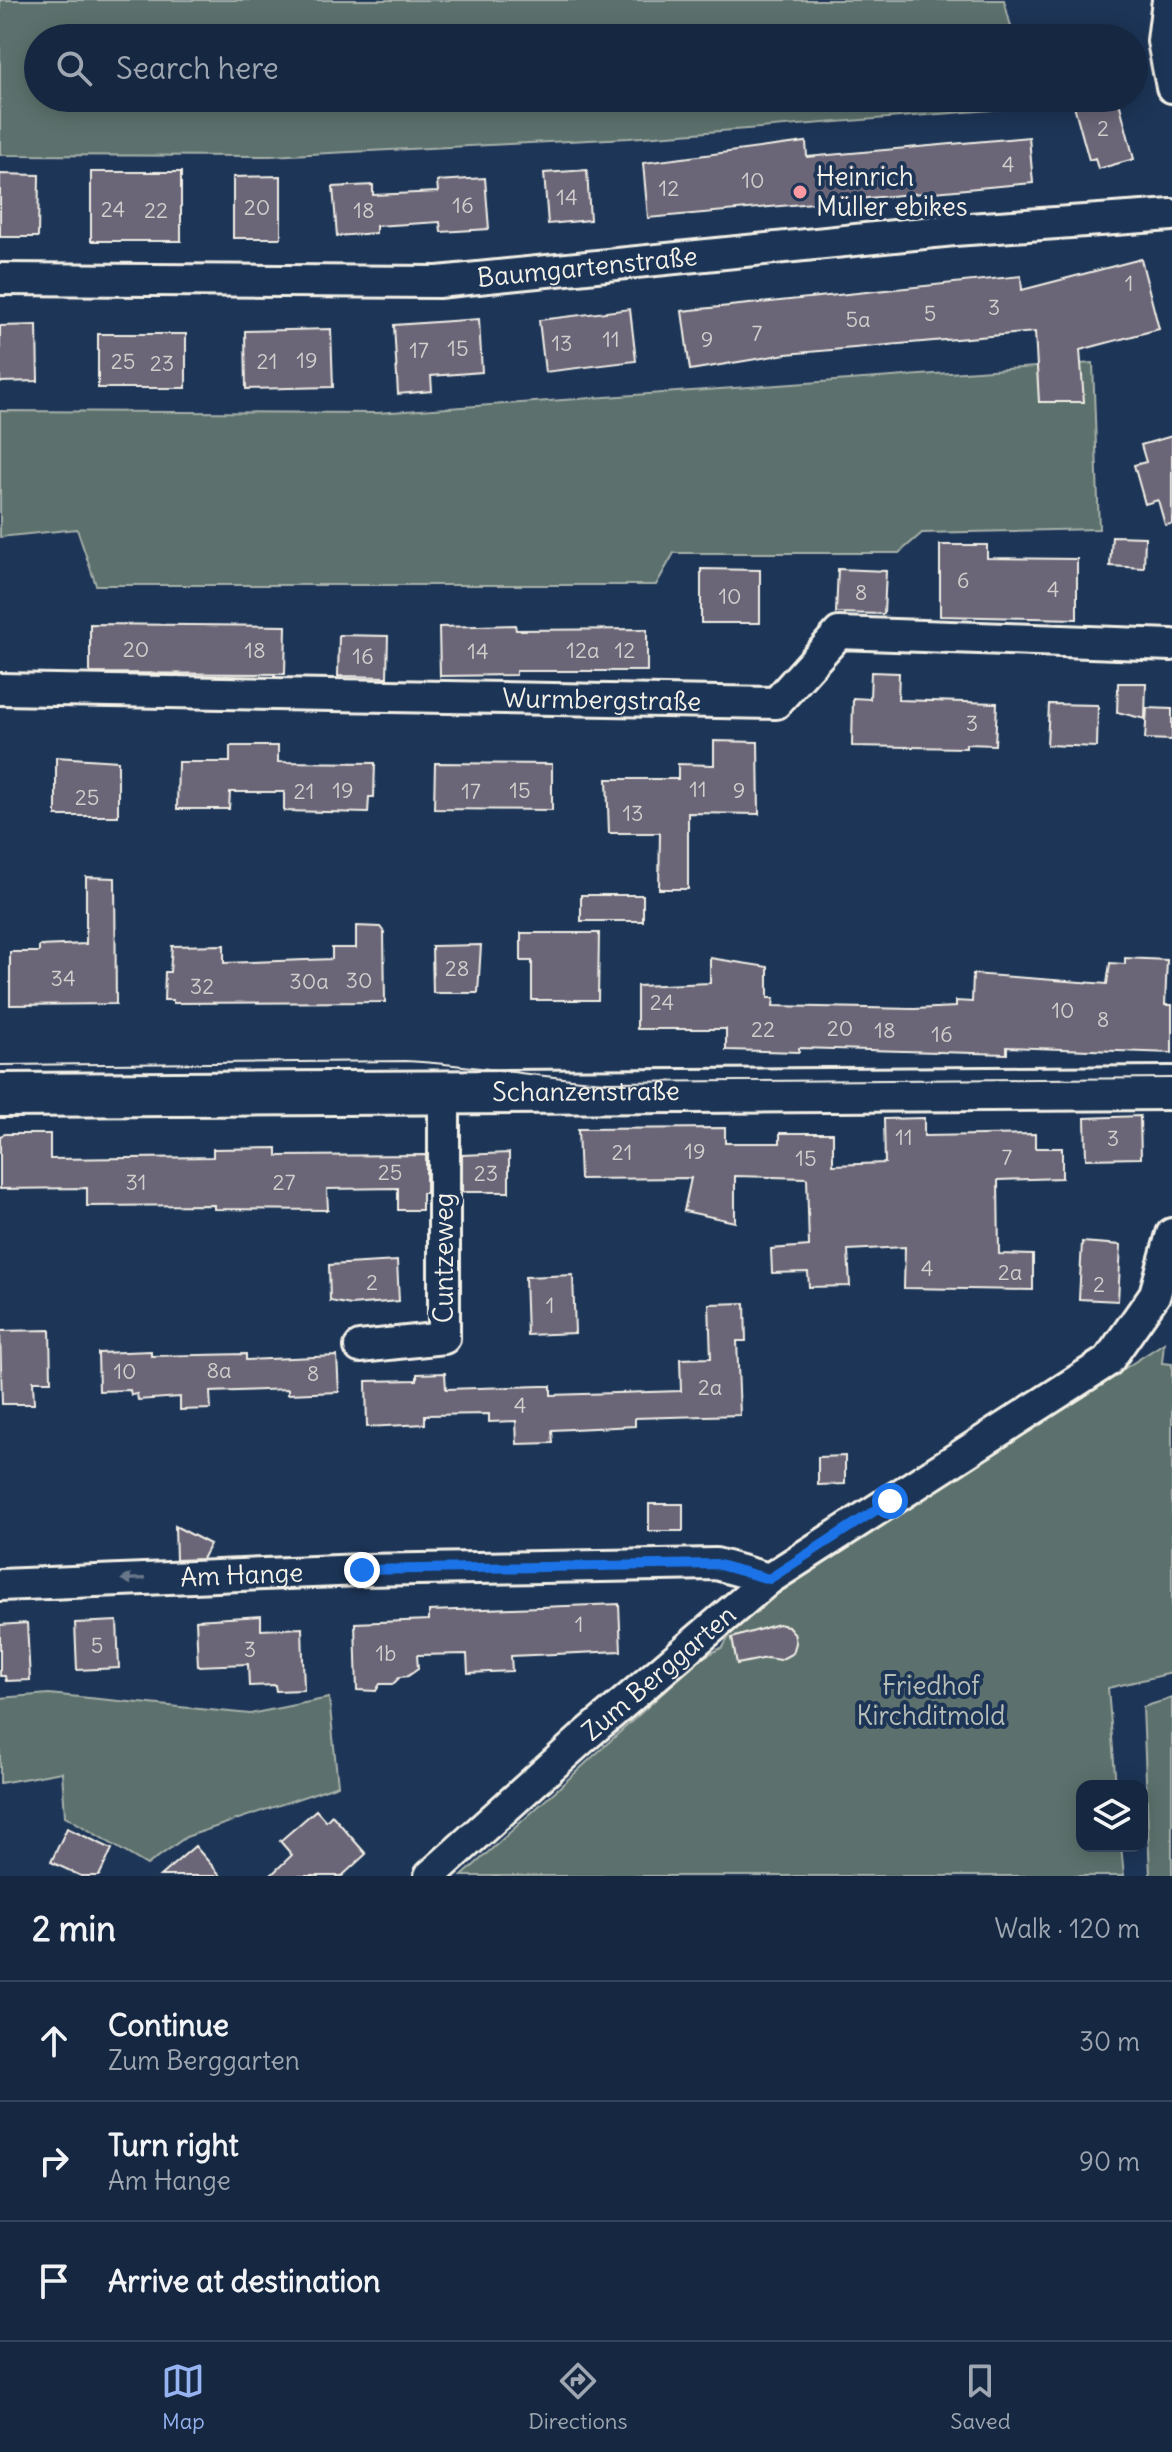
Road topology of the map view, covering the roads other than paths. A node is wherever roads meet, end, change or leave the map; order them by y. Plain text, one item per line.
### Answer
1 (1168, 0) edge
2 (1172, 87) edge
3 (1172, 215) edge
4 (0, 279) edge
5 (1172, 645) edge
6 (0, 689) edge
7 (1172, 1088) edge
8 (444, 1092) junction
9 (0, 1095) edge
10 (1172, 1234) edge
11 (360, 1347) dead end
12 (769, 1579) junction
13 (0, 1585) edge
14 (430, 1876) edge

1 - 2 street
3 - 4 street, Baumgartenstraße
5 - 6 street, Wurmbergstraße
7 - 8 street, Schanzenstraße
8 - 9 street, Schanzenstraße
8 - 11 street, Cuntzeweg
10 - 12 street, Zum Berggarten
12 -> 13 street, Am Hange
12 - 14 street, Zum Berggarten

